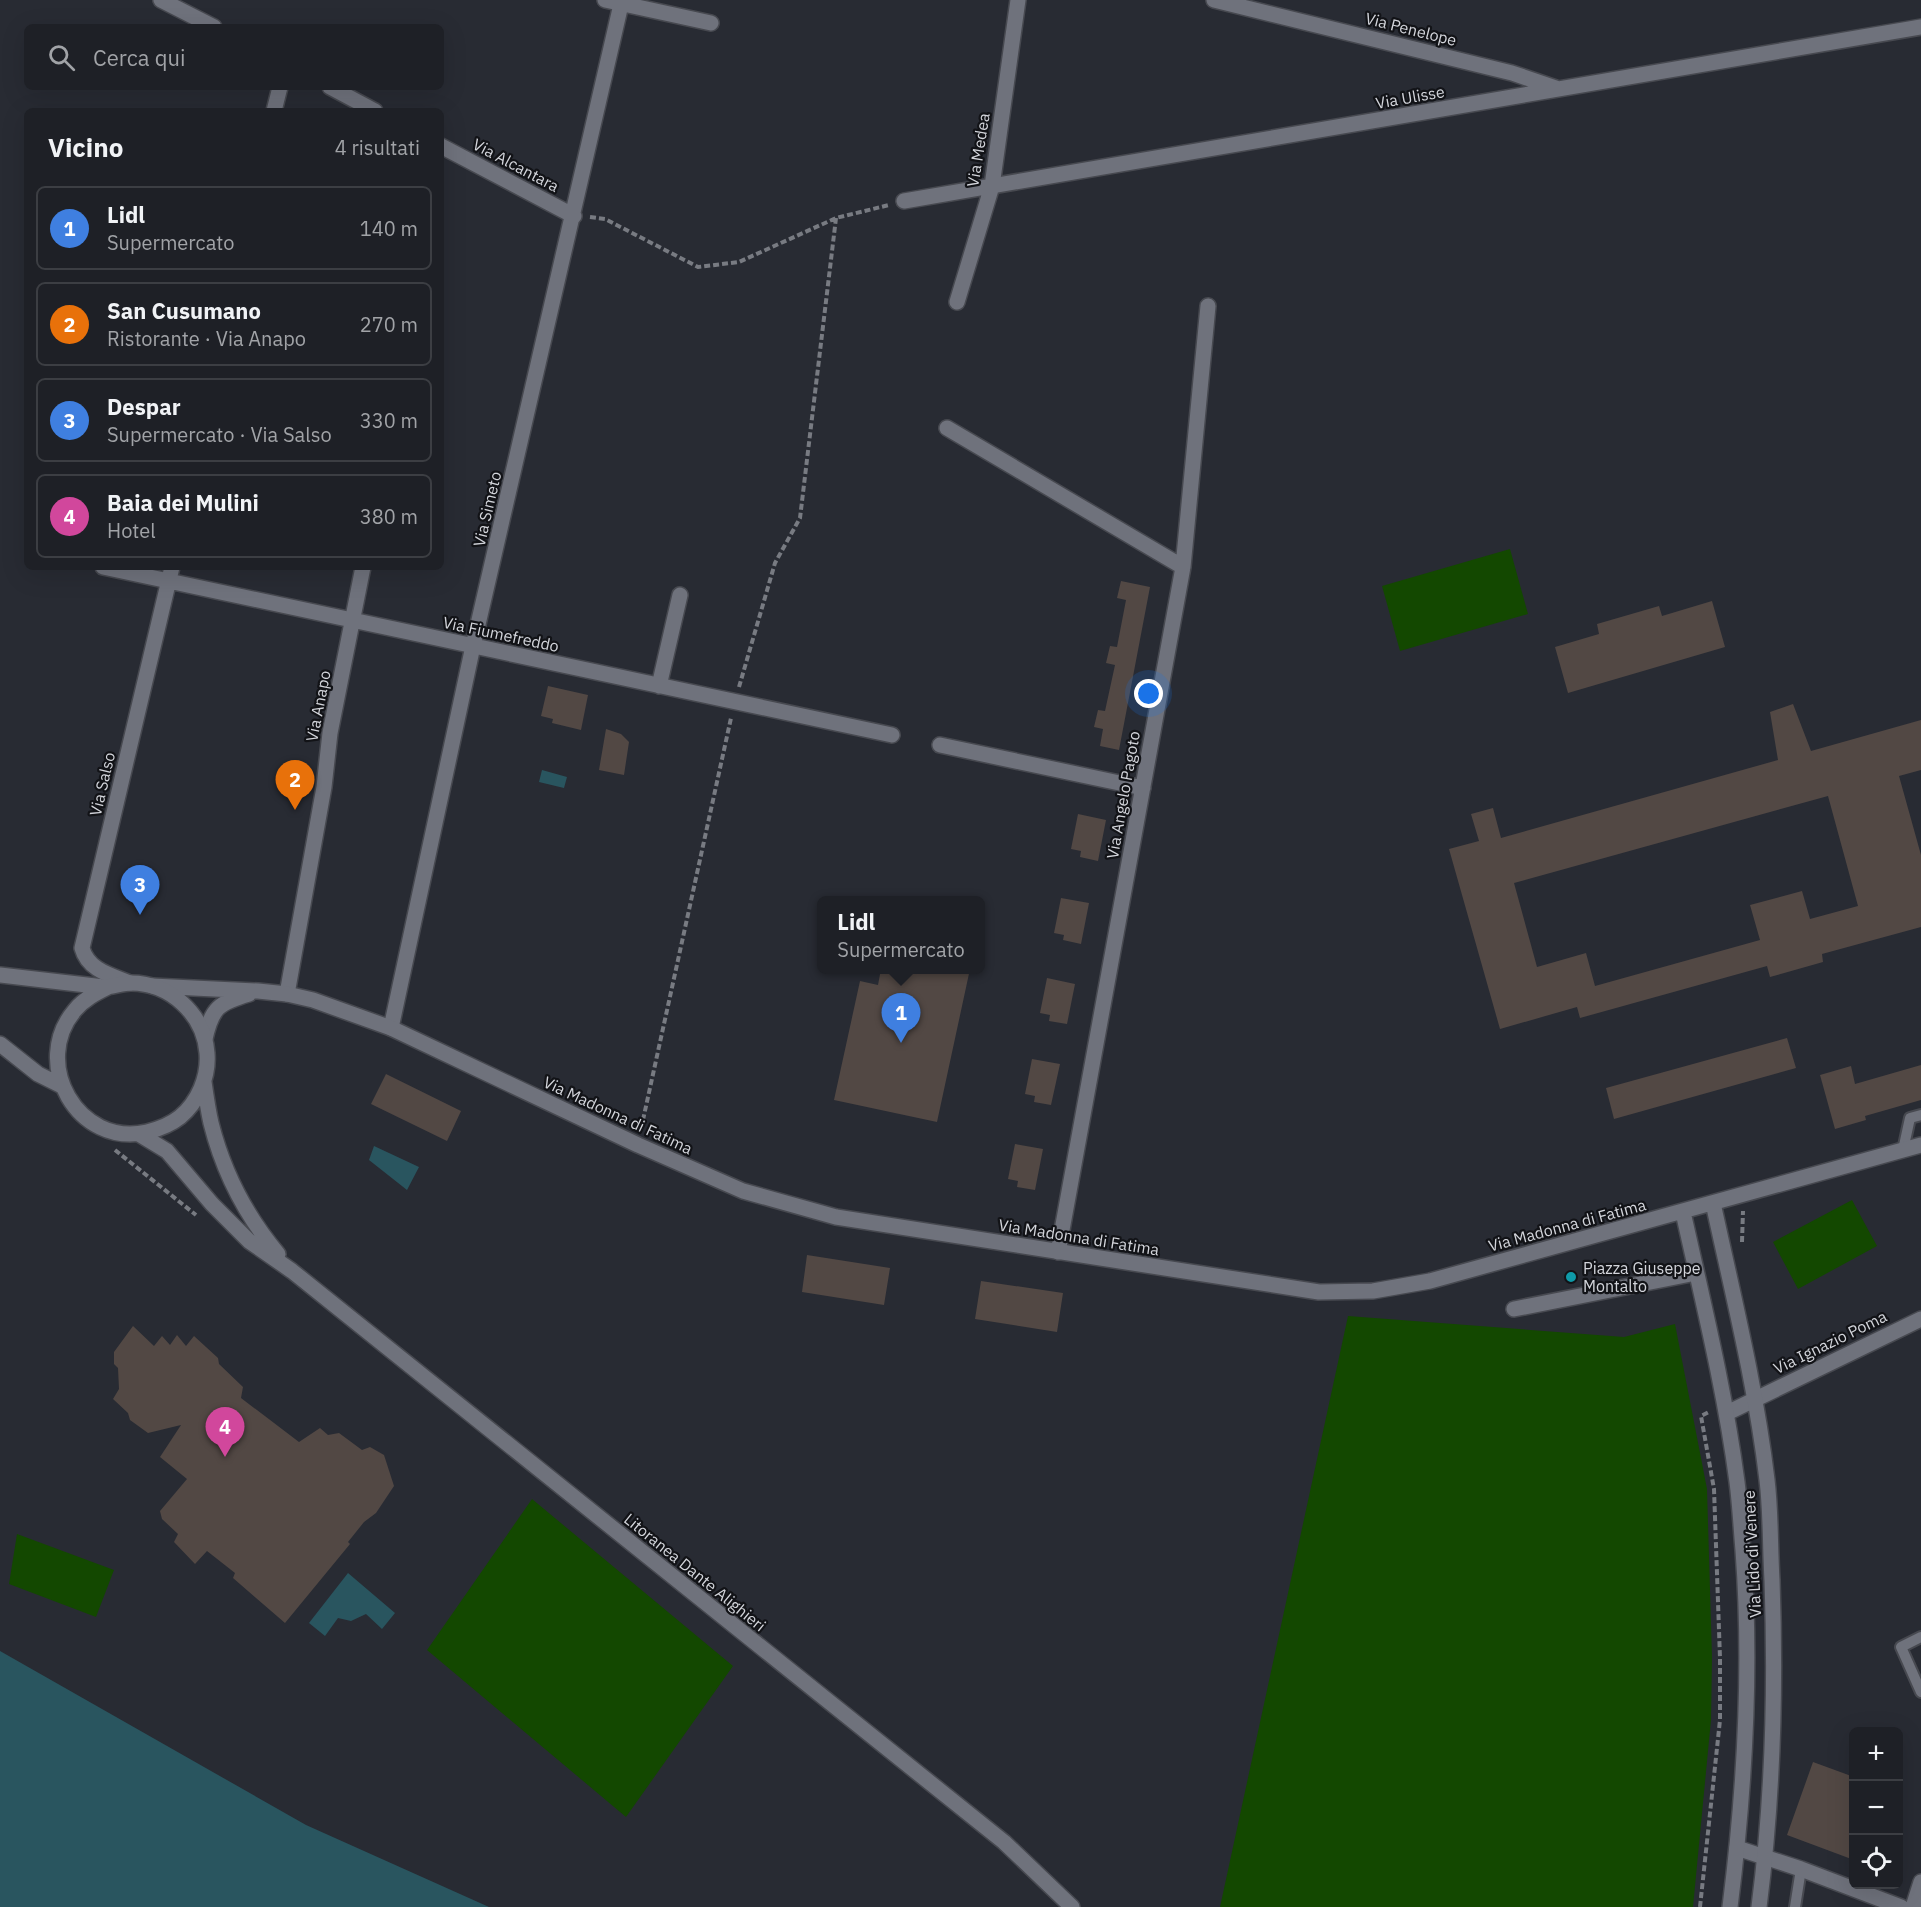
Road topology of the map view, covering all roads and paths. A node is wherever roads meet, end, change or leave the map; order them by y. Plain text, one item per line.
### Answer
1 (161, 0) edge
2 (605, 0) edge
3 (1018, 0) edge
4 (1215, 0) edge
5 (622, 2) edge
6 (711, 23) dead end
7 (208, 24) edge
8 (1921, 27) edge
9 (279, 90) edge
10 (336, 90) edge
11 (1562, 90) junction
12 (275, 108) edge
13 (369, 108) edge
14 (444, 148) edge
15 (992, 186) junction
16 (904, 201) joint
17 (574, 216) junction
18 (836, 218) junction
19 (957, 302) dead end
20 (1208, 306) dead end
21 (947, 428) dead end
22 (1183, 567) junction
23 (132, 570) edge
24 (362, 570) edge
25 (170, 574) edge
26 (680, 595) dead end
27 (354, 621) junction
28 (474, 646) junction
29 (659, 686) junction
30 (735, 702) junction
31 (892, 735) dead end
32 (940, 745) dead end
33 (1143, 788) junction
34 (0, 975) edge
35 (130, 983) junction
36 (152, 986) junction
37 (108, 987) junction
38 (258, 991) junction
39 (287, 994) junction
40 (391, 1028) junction
41 (205, 1039) junction
42 (0, 1044) edge
43 (204, 1082) junction
44 (62, 1086) junction
45 (1921, 1115) edge
46 (139, 1134) junction
47 (638, 1145) junction
48 (1921, 1145) edge
49 (1903, 1150) junction
50 (1713, 1203) junction
51 (1743, 1205) dead end
52 (1683, 1212) junction
53 (1058, 1252) junction
54 (1744, 1252) dead end
55 (292, 1271) junction
56 (1696, 1273) junction
57 (1514, 1309) dead end
58 (1921, 1319) edge
59 (1755, 1399) junction
60 (1727, 1413) junction
61 (1921, 1637) edge
62 (1921, 1692) edge
63 (1737, 1848) junction
64 (1765, 1857) junction
65 (1801, 1869) junction
66 (1921, 1882) edge
67 (1072, 1907) edge
68 (1730, 1907) edge
69 (1759, 1907) edge
70 (1795, 1907) edge
71 (1901, 1907) edge
72 (1913, 1907) edge

1 - 7 street
2 - 5 street
3 - 15 street, Via Medea
4 - 11 street, Via Penelope
5 - 6 street
5 - 17 street, Via Simeto
8 - 11 street, Via Ulisse
9 - 12 street
10 - 13 street
11 - 15 street, Via Ulisse
14 - 17 street, Via Alcantara
15 - 16 street, Via Ulisse
15 - 19 street, Via Medea
16 - 18 path
17 - 18 path
17 - 28 street, Via Simeto
18 - 30 path
20 - 22 street, Via Angelo Pagoto
21 - 22 street
22 - 33 street, Via Angelo Pagoto
23 - 25 street, Via Fiumefreddo
24 - 27 street, Via Anapo
25 - 27 street, Via Fiumefreddo
25 - 35 street, Via Salso
26 - 29 street
27 - 28 street, Via Fiumefreddo
27 - 39 street, Via Anapo
28 - 29 street, Via Fiumefreddo
28 - 40 street, Via Simeto
29 - 30 street, Via Fiumefreddo
30 - 31 street, Via Fiumefreddo
30 - 47 path
32 - 33 street
33 - 53 street, Via Angelo Pagoto
34 - 37 street
35 - 36 street
35 - 37 street
36 - 38 street, Via Madonna di Fatima
36 - 41 street
37 - 44 street
38 - 39 street, Via Madonna di Fatima
38 - 41 street
39 - 40 street, Via Madonna di Fatima
40 - 47 street, Via Madonna di Fatima
41 - 43 street
42 - 44 street
43 - 46 street
43 - 55 street
44 - 46 street
45 - 49 lane
46 - 55 street
47 - 53 street, Via Madonna di Fatima
48 - 49 street, Via Madonna di Fatima
49 - 50 street, Via Madonna di Fatima
50 - 52 street, Via Madonna di Fatima
50 - 59 street, Via Lido di Venere
51 - 54 path
52 - 53 street, Via Madonna di Fatima
52 - 56 street, Via Lido di Venere
55 - 67 street, Litoranea Dante Alighieri
56 - 57 street
56 - 60 street, Via Lido di Venere
58 - 59 street, Via Ignazio Poma
59 - 60 street, Via Ignazio Poma
59 - 64 street, Via Lido di Venere
60 - 63 street, Via Lido di Venere
61 - 62 lane
63 - 64 street
63 - 68 street, Via Lido di Venere
64 - 65 street
64 - 69 street, Via Lido di Venere
65 - 70 lane
65 - 71 street
66 - 72 street

